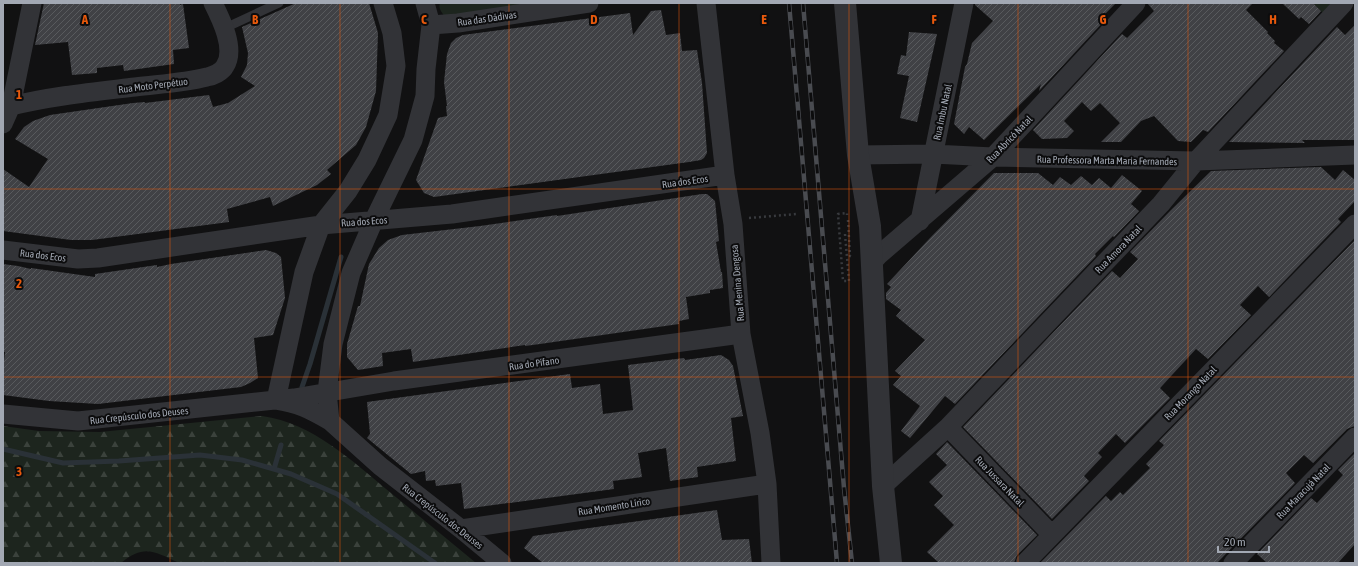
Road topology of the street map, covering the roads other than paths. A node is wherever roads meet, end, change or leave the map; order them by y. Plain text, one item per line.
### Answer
1 (32, 3) edge
2 (213, 3) edge
3 (279, 3) edge
4 (383, 3) edge
5 (425, 3) edge
6 (589, 3) edge
7 (706, 3) edge
8 (845, 3) edge
9 (964, 3) edge
10 (1136, 3) edge
11 (1344, 3) edge
12 (431, 25) junction
13 (225, 28) junction
14 (396, 66) junction
15 (426, 69) junction
16 (11, 106) junction
17 (3, 124) edge
18 (933, 154) junction
19 (858, 155) junction
20 (1355, 155) edge
21 (993, 157) junction
22 (1196, 161) junction
23 (725, 175) junction
24 (374, 220) junction
25 (920, 221) junction
26 (321, 224) junction
27 (1355, 224) edge
28 (3, 250) edge
29 (871, 259) junction
30 (742, 334) junction
31 (327, 392) junction
32 (276, 400) junction
33 (3, 414) edge
34 (330, 422) junction
35 (948, 427) junction
36 (1355, 437) edge
37 (767, 484) junction
38 (883, 486) junction
39 (461, 529) junction
40 (1052, 535) junction
41 (502, 563) edge
42 (771, 563) edge
43 (891, 563) edge
44 (1025, 563) edge
45 (1234, 563) edge

1 - 16 street
2 - 13 street, Rua Moto Perpétuo
3 - 13 lane
4 - 14 street
5 - 12 street
6 - 12 street, Rua das Dádivas
7 - 23 street, Rua Menina Dengosa
8 - 19 street
9 - 18 street, Rua Imbu Natal
10 - 21 street, Rua Abricó Natal
11 - 22 street, Rua Amora Natal
12 - 15 street
13 - 16 street, Rua Moto Perpétuo
14 - 15 street
14 - 26 street
15 - 24 street
16 - 17 street
18 - 19 street, Rua Professora Marta Maria Fernandes
18 - 21 street, Rua Professora Marta Maria Fernandes
18 - 25 street, Rua Imbu Natal
19 - 29 street
20 - 22 street, Rua Professora Marta Maria Fernandes
21 - 22 street, Rua Professora Marta Maria Fernandes
21 - 25 street, Rua Abricó Natal
22 - 35 street, Rua Amora Natal
23 - 24 street, Rua dos Ecos
23 - 30 street, Rua Menina Dengosa
24 - 26 street, Rua dos Ecos
24 - 31 street
25 - 29 street, Rua Abricó Natal
26 - 28 street, Rua dos Ecos
26 - 32 street
27 - 40 street, Rua Morango Natal
29 - 38 street
30 - 31 street, Rua do Pífano
30 - 37 street, Rua Menina Dengosa
31 - 32 street, Rua Crepúsculo dos Deuses
31 - 34 street
32 - 33 street, Rua Crepúsculo dos Deuses
32 - 34 street, Rua Crepúsculo dos Deuses
34 - 39 street, Rua Crepúsculo dos Deuses
35 - 38 street, Rua Amora Natal
35 - 40 street, Rua Jussara Natal
36 - 45 street, Rua Maracujá Natal
37 - 39 street, Rua Momento Lírico
37 - 42 street, Rua Menina Dengosa
38 - 43 street
39 - 41 street, Rua Crepúsculo dos Deuses
40 - 44 street, Rua Morango Natal

